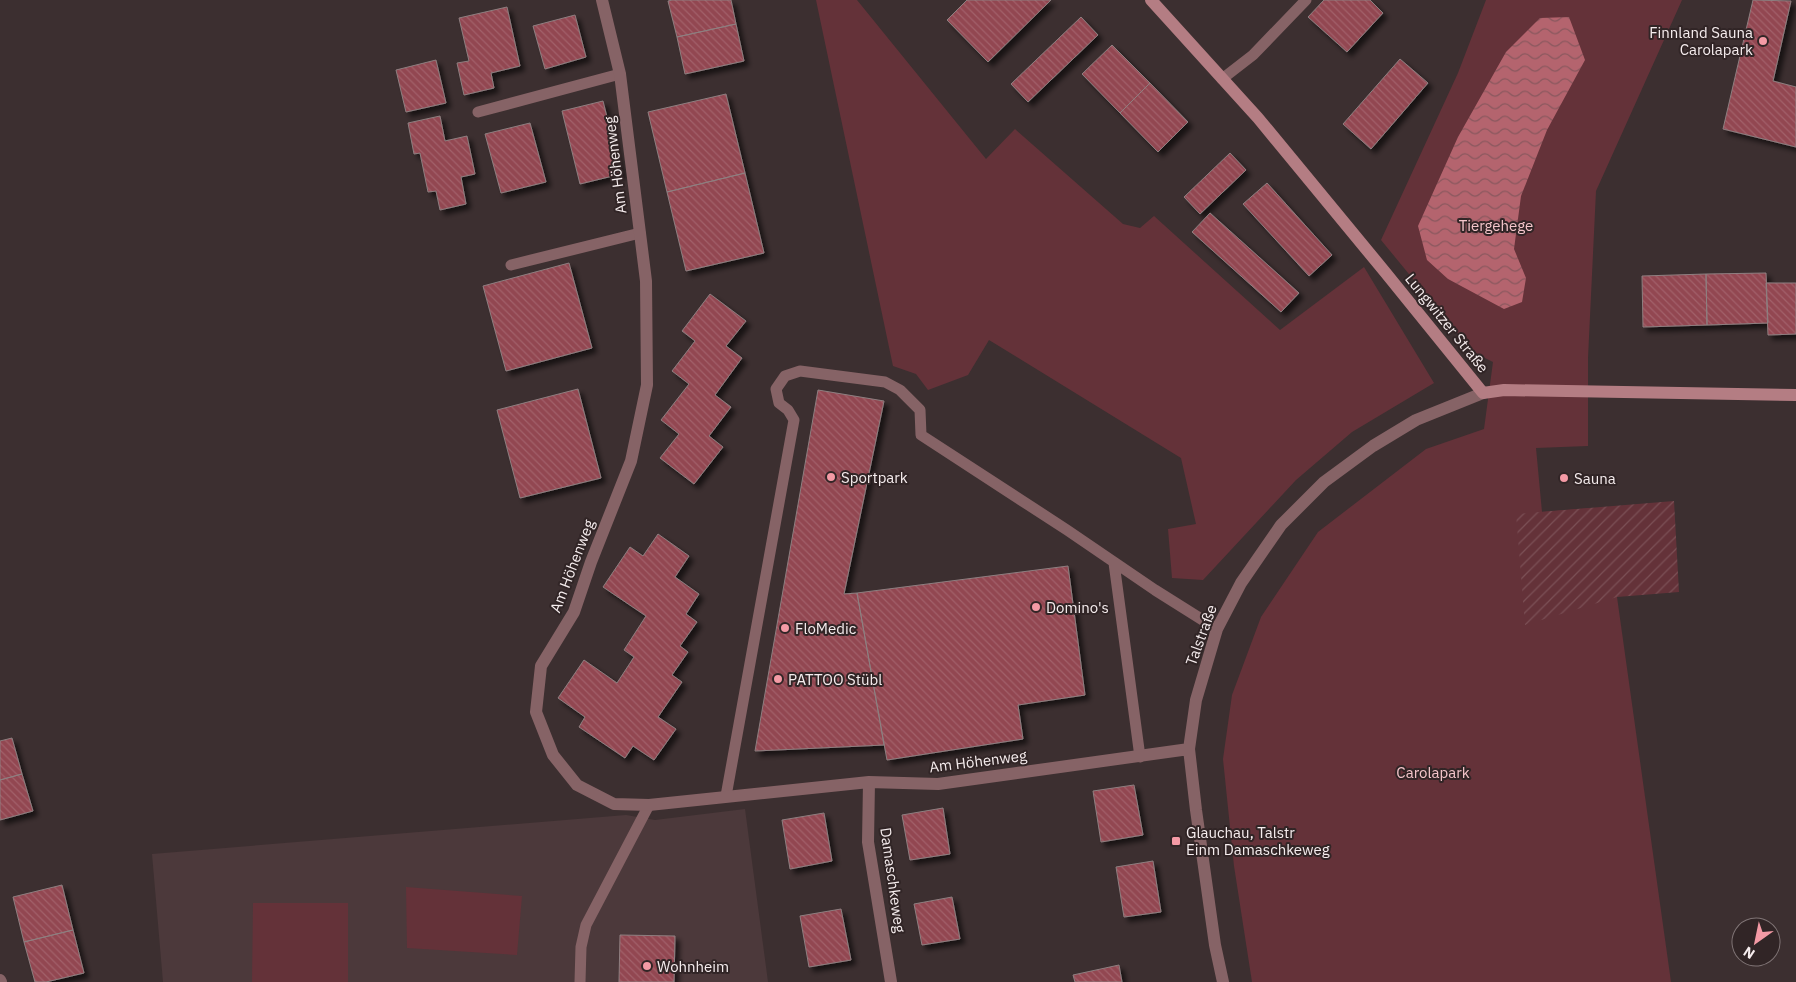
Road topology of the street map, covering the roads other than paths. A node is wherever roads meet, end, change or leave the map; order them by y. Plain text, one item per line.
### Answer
1 (602, 0) edge
2 (1151, 0) edge
3 (1306, 0) edge
4 (620, 74) junction
5 (1222, 79) junction
6 (478, 112) dead end
7 (640, 232) junction
8 (510, 265) dead end
9 (1483, 394) junction
10 (1796, 395) edge
11 (1114, 562) junction
12 (1218, 629) junction
13 (1189, 749) junction
14 (1140, 757) junction
15 (868, 782) junction
16 (726, 796) junction
17 (649, 804) junction
18 (580, 982) edge
19 (891, 982) edge
20 (1223, 982) edge

1 - 4 street, Am Höhenweg
2 - 5 street, Lungwitzer Straße
3 - 5 lane
4 - 6 lane
4 - 7 street, Am Höhenweg
5 - 9 street, Lungwitzer Straße
7 - 8 lane
7 - 17 street, Am Höhenweg
9 - 10 street, Lungwitzer Straße
9 - 12 street, Talstraße
11 - 12 lane
11 - 14 lane
11 - 16 lane
12 - 13 street, Talstraße
13 - 14 street, Am Höhenweg
13 - 20 street, Talstraße
14 - 15 street, Am Höhenweg
15 - 16 street, Am Höhenweg
15 - 19 street, Damaschkeweg
16 - 17 street, Am Höhenweg
17 - 18 lane

